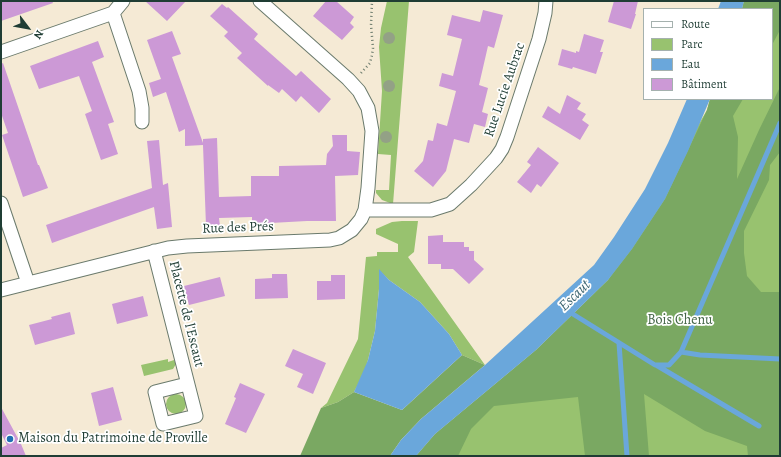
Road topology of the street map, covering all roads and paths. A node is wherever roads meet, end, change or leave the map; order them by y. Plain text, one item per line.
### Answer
1 (123, 1) edge
2 (260, 1) edge
3 (372, 1) edge
4 (546, 1) edge
5 (113, 13) junction
6 (1, 52) edge
7 (348, 79) junction
8 (142, 122) dead end
9 (1, 203) edge
10 (365, 210) junction
11 (154, 252) junction
12 (28, 283) junction
13 (1, 290) edge
14 (187, 384) dead end

1 - 5 street
2 - 7 street, Rue des Prés
3 - 7 path
4 - 10 street, Rue Lucie Aubrac
5 - 6 street
5 - 8 street
7 - 10 street, Rue des Prés
9 - 12 street
10 - 11 street, Rue des Prés
11 - 12 street, Rue des Prés
11 - 14 street, Placette de l'Escaut
12 - 13 street, Rue des Prés

